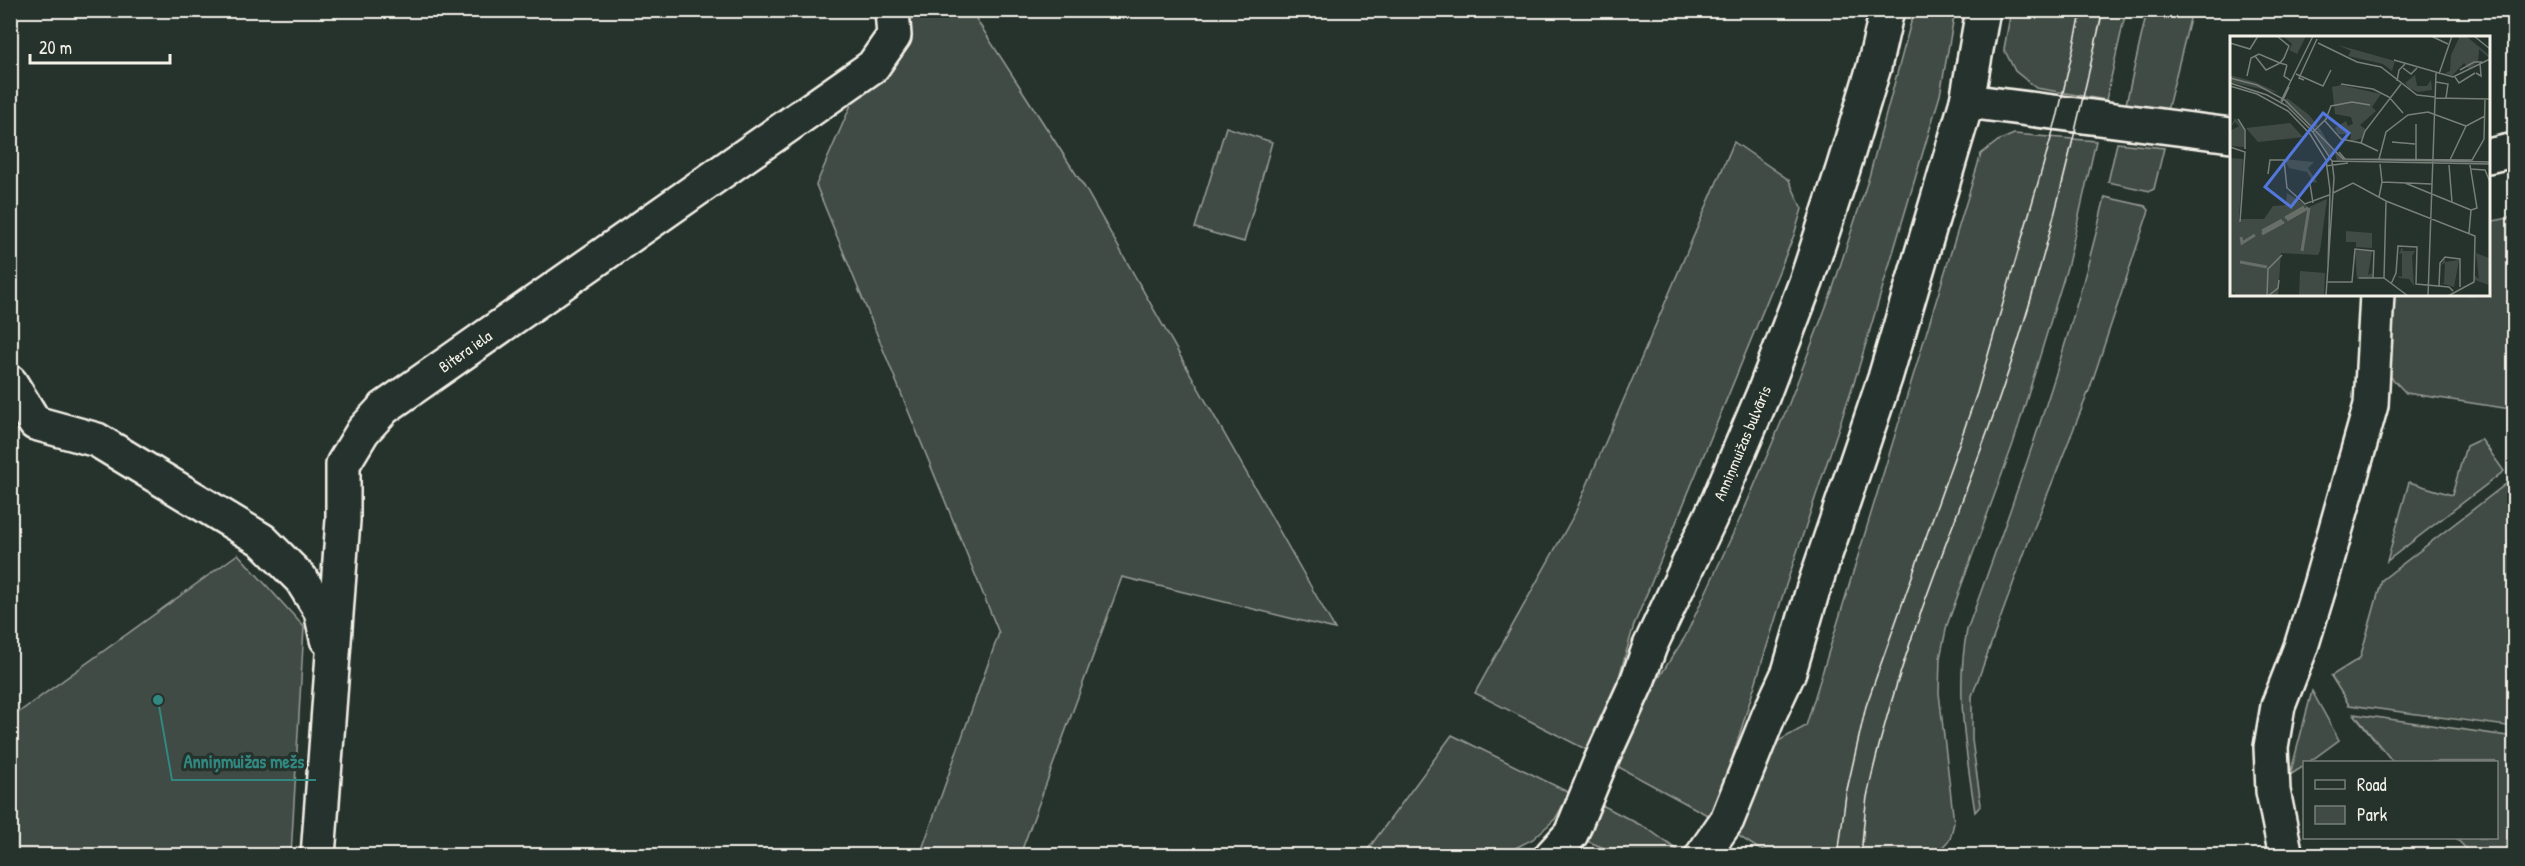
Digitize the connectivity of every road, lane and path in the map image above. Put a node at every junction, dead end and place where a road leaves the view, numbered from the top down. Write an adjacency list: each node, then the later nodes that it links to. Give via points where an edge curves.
1 (892, 10): 10 (street, Bitera iela, via 894,36 873,66 384,408 363,431 343,464 343,520)
2 (1887, 10): 12 (street, Anniņmuižas bulvāris, via 1843,169 1806,282 1762,395 1571,834)
3 (1983, 10): 4 (street)
4 (1967, 101): 5 (street); 13 (street, via 1885,378 1789,672 1727,820)
5 (2230, 135)
6 (2514, 150): 7 (street)
7 (2489, 156)
8 (2377, 296): 14 (street, via 2371,405 2320,585 2274,726 2273,791)
9 (10, 382): 10 (street, via 35,423 97,440 261,540 302,579 321,611)
10 (331, 661): 11 (street, Bitera iela)
11 (318, 855)
12 (1551, 855)
13 (1702, 855)
14 (2286, 855)

